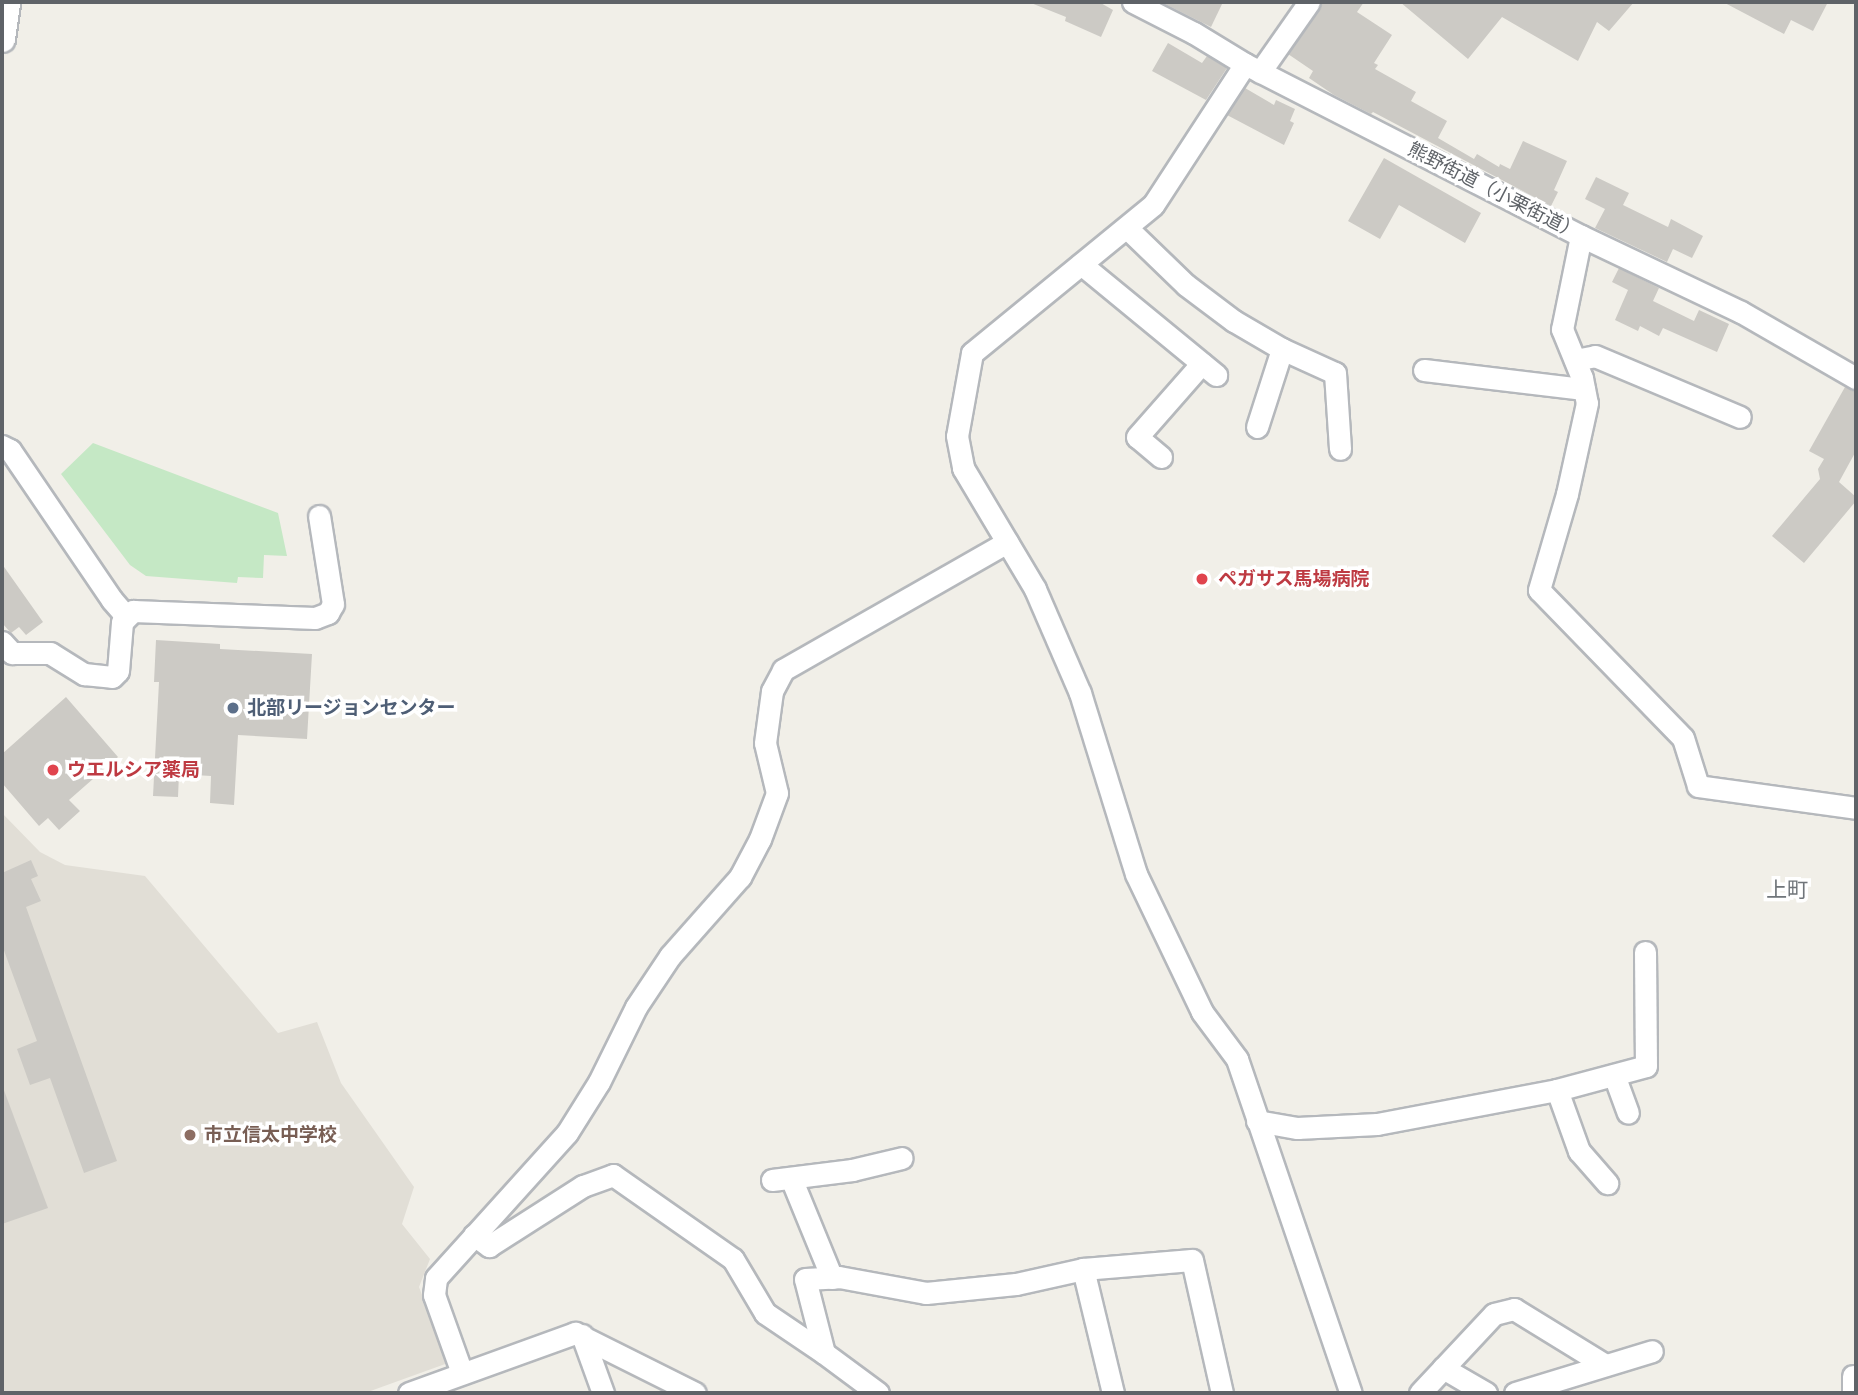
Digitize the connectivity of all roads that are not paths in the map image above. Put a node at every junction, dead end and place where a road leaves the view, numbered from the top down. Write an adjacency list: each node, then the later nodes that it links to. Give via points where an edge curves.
1 (7, 2): 4 (street)
2 (1133, 2): 5 (street, 熊野街道（小栗街道）)
3 (1309, 2): 5 (street)
4 (2, 39)
5 (1252, 68): 6 (street, via 1153,205); 7 (street, 熊野街道（小栗街道）)
6 (1127, 228): 8 (street); 9 (street, via 1186,285)
7 (1581, 236): 10 (street, via 1562,329); 12 (street, 熊野街道（小栗街道）, via 1741,312)
8 (1081, 264): 18 (street, via 1209,369 1137,437); 20 (street, via 972,353 957,436 964,468)
9 (1282, 349): 15 (street); 17 (street, via 1335,373)
10 (1574, 360): 13 (street); 14 (street, via 1595,356)
11 (1424, 370): 13 (street)
12 (1856, 377)
13 (1584, 389): 23 (street, via 1587,403 1567,494 1539,590 1683,738 1698,786)
14 (1740, 417)
15 (1257, 427)
16 (2, 446): 21 (street, via 10,450)
17 (1340, 449)
18 (1161, 457)
19 (319, 516): 21 (street, via 333,604 328,613 315,618 140,610)
20 (1007, 542): 28 (street, via 1035,589 1080,694 1136,874 1202,1012 1237,1059); 31 (street, via 783,670 772,691 765,743 777,793 740,877 670,956 636,1007 568,1133)
21 (126, 616): 22 (street, via 120,629 118,670 112,677 84,674 50,653 12,653)
22 (2, 642)
23 (1856, 808)
24 (1645, 952): 25 (street, via 1646,1066)
25 (1615, 1075): 26 (street); 27 (street)
26 (1557, 1090): 28 (street, via 1377,1124 1297,1128); 30 (street, via 1579,1151)
27 (1628, 1113)
28 (1257, 1121): 46 (street)
29 (902, 1158): 33 (street, via 781,1179)
30 (1607, 1184)
31 (474, 1235): 36 (street, via 489,1246 583,1186 613,1175 733,1259 765,1313); 39 (street, via 436,1278 434,1294)
32 (1083, 1269): 33 (street, via 1016,1284 926,1293); 44 (street); 45 (street, via 1192,1260)
33 (832, 1278): 36 (street, via 805,1279)
34 (582, 1335): 39 (street, via 575,1333); 41 (street); 42 (street)
35 (1652, 1351): 37 (street)
36 (824, 1353): 43 (street)
37 (1605, 1365): 38 (street, via 1514,1309 1494,1314); 49 (street)
38 (1443, 1368): 47 (street); 48 (street)
39 (450, 1383): 40 (street)
40 (409, 1393)
41 (603, 1393)
42 (695, 1393)
43 (878, 1393)
44 (1113, 1393)
45 (1222, 1393)
46 (1351, 1393)
47 (1420, 1393)
48 (1486, 1393)
49 (1515, 1393)

